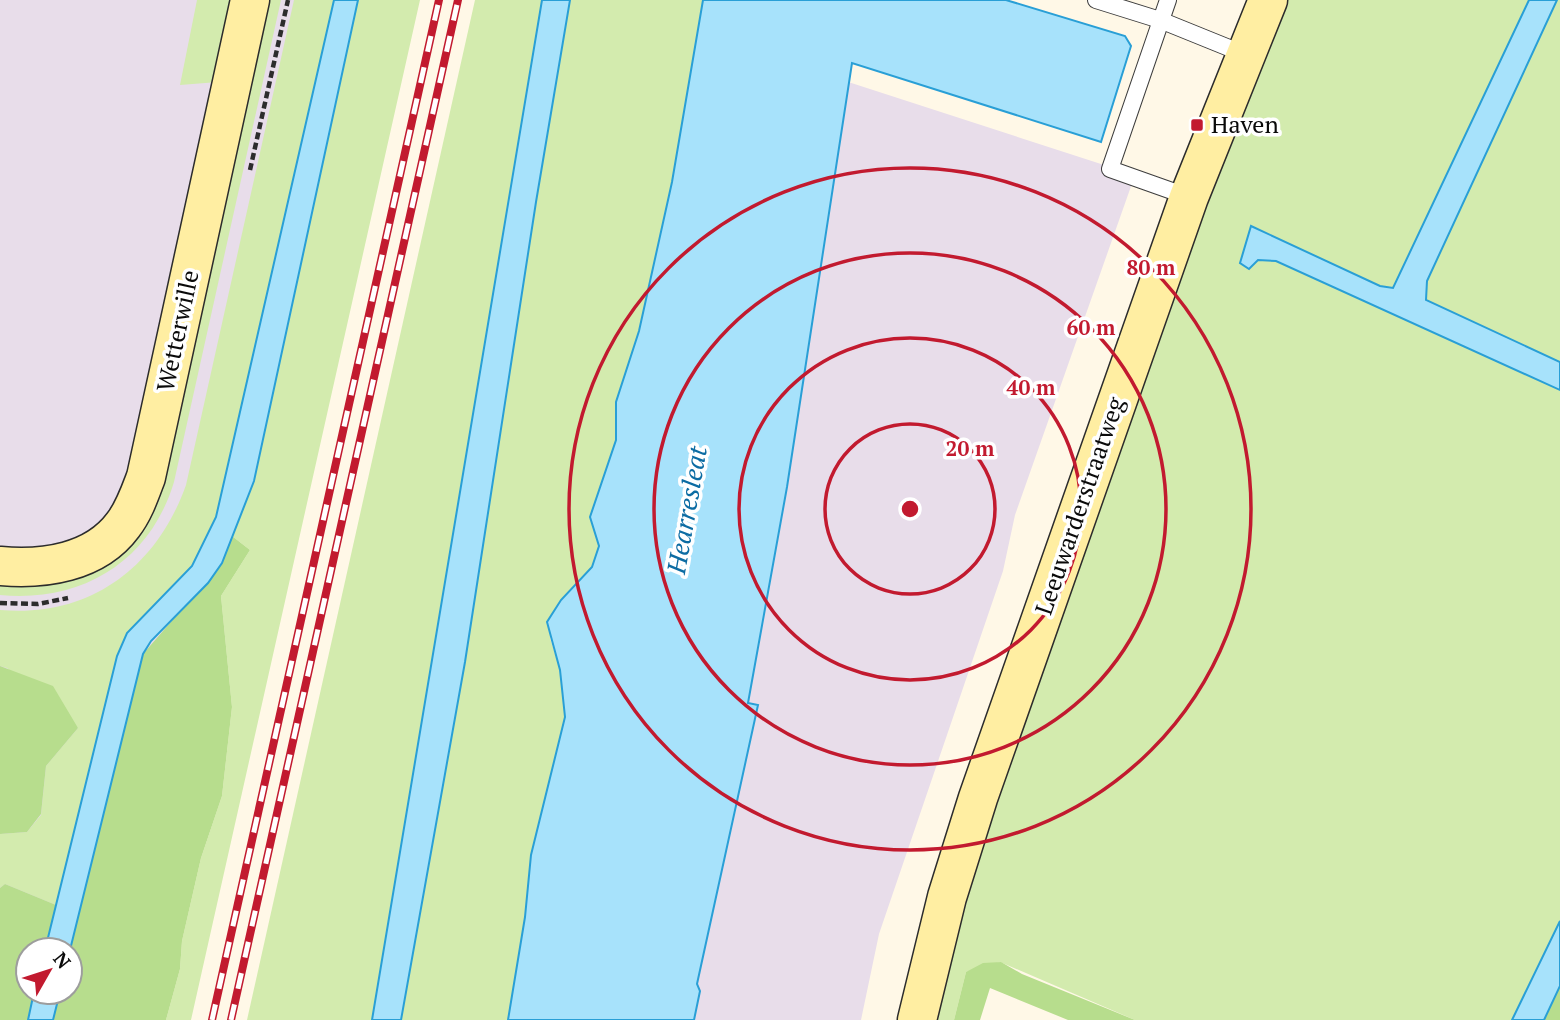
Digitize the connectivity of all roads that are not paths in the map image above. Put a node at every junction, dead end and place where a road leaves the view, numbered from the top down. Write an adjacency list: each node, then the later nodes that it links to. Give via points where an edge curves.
1 (250, 0): 8 (street, Wetterwille, via 146,477 136,502 122,527 86,554 40,567)
2 (1096, 0): 5 (lane)
3 (1168, 0): 5 (lane)
4 (1268, 0): 6 (street, Leeuwarderstraatweg)
5 (1160, 20): 6 (lane); 7 (lane, via 1111,169)
6 (1244, 54): 7 (street, Leeuwarderstraatweg)
7 (1189, 197): 9 (street, Leeuwarderstraatweg, via 978,798 947,897)
8 (0, 566)
9 (917, 1020)

